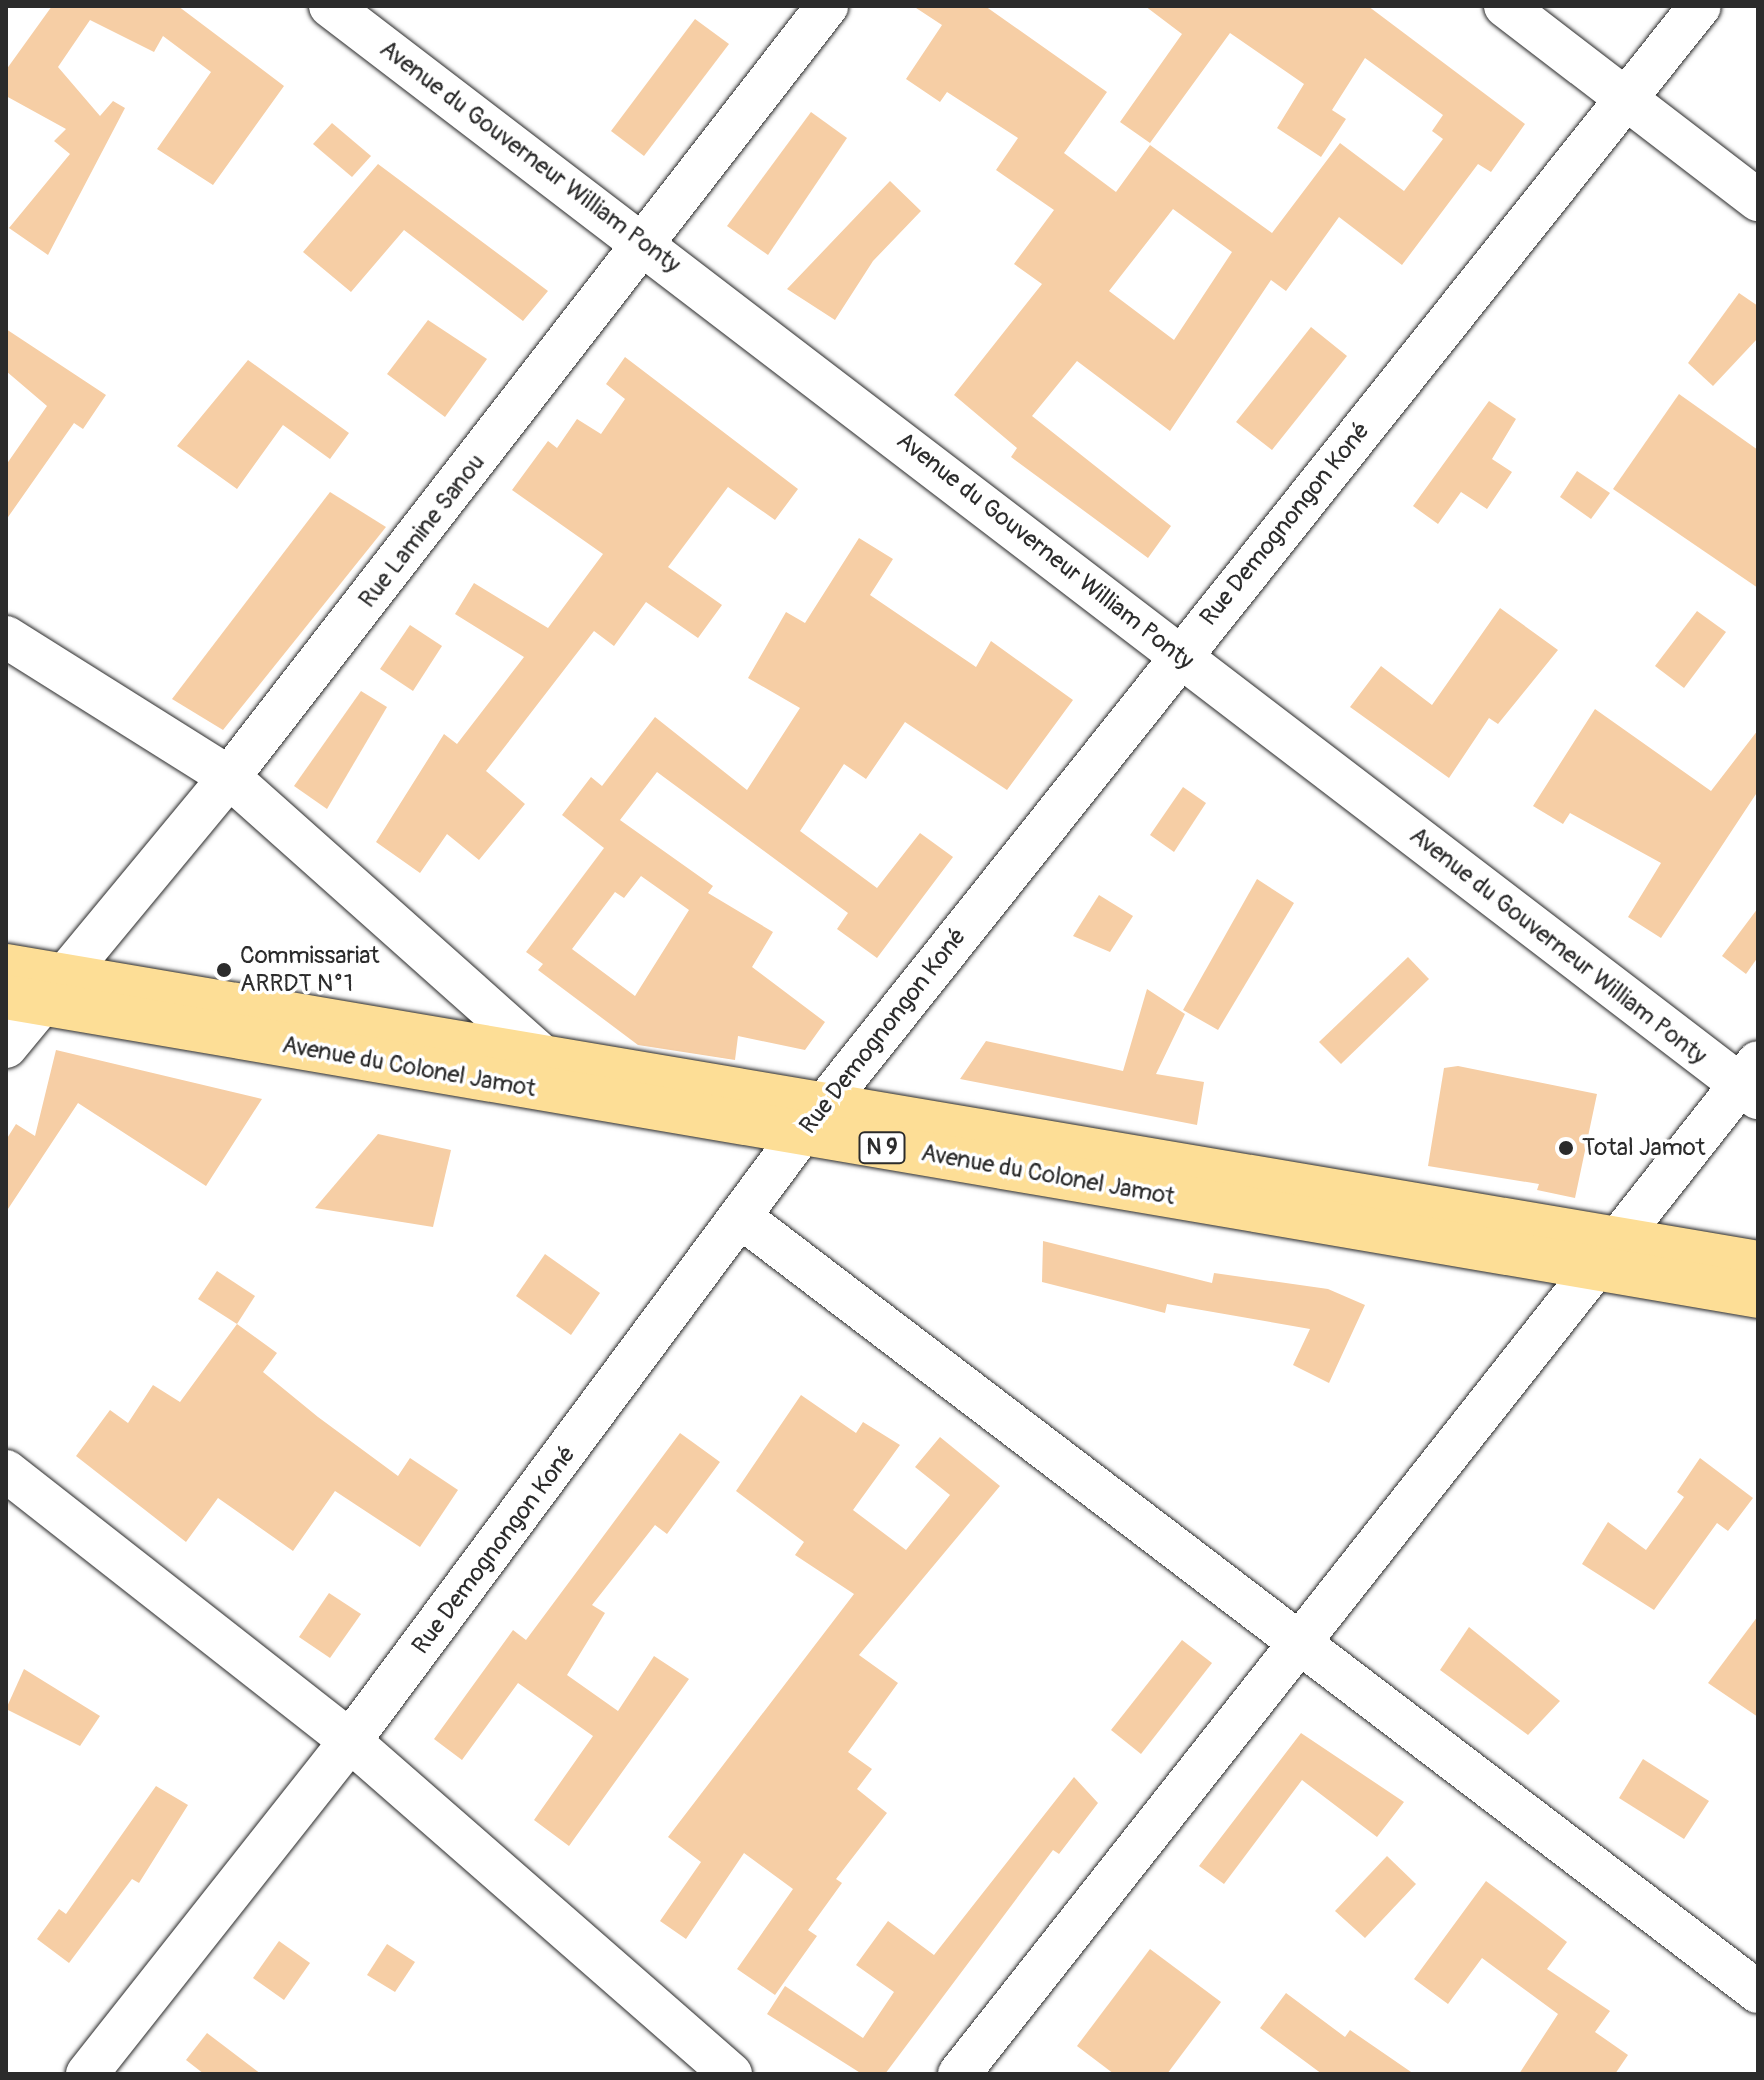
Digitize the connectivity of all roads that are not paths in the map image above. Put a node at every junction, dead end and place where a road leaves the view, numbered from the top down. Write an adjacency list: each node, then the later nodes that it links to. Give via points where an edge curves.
1 (330, 6): 7 (street, Avenue du Gouverneur William Ponty)
2 (827, 6): 7 (street, Rue Lamine Sanou)
3 (1505, 6): 5 (street)
4 (1700, 6): 5 (street, Rue Demognongon Koné)
5 (1626, 99): 6 (street); 9 (street, Rue Demognongon Koné)
6 (1758, 200)
7 (647, 244): 9 (street, Avenue du Gouverneur William Ponty); 10 (street, Rue Lamine Sanou)
8 (6, 637): 10 (street)
9 (1180, 655): 15 (street, Avenue du Gouverneur William Ponty); 17 (street, Rue Demognongon Koné)
10 (229, 777): 12 (street, Rue Lamine Sanou); 14 (street)
11 (6, 966): 12 (main road, Avenue du Colonel Jamot / N 9)
12 (35, 992): 13 (street, Rue Lamine Sanou); 14 (main road, Avenue du Colonel Jamot / N 9); 16 (main road, Avenue du Colonel Jamot / N 9)
13 (6, 1047)
14 (538, 1055): 16 (street); 17 (main road, Avenue du Colonel Jamot / N 9)
15 (1752, 1082): 19 (street)
16 (597, 1099): 17 (main road, Avenue du Colonel Jamot / N 9)
17 (812, 1120): 18 (street, Rue Demognongon Koné); 19 (main road, Avenue du Colonel Jamot / N 9)
18 (743, 1219): 23 (street); 24 (street, Rue Demognongon Koné)
19 (1608, 1253): 20 (main road, Avenue du Colonel Jamot / N 9); 21 (main road, Avenue du Colonel Jamot / N 9); 23 (street)
20 (1758, 1263)
21 (1758, 1296)
22 (6, 1471): 24 (street)
23 (1303, 1643): 25 (street); 28 (street)
24 (350, 1741): 26 (street, Rue Demognongon Koné); 27 (street)
25 (1758, 1992)
26 (87, 2074)
27 (731, 2074)
28 (959, 2074)

